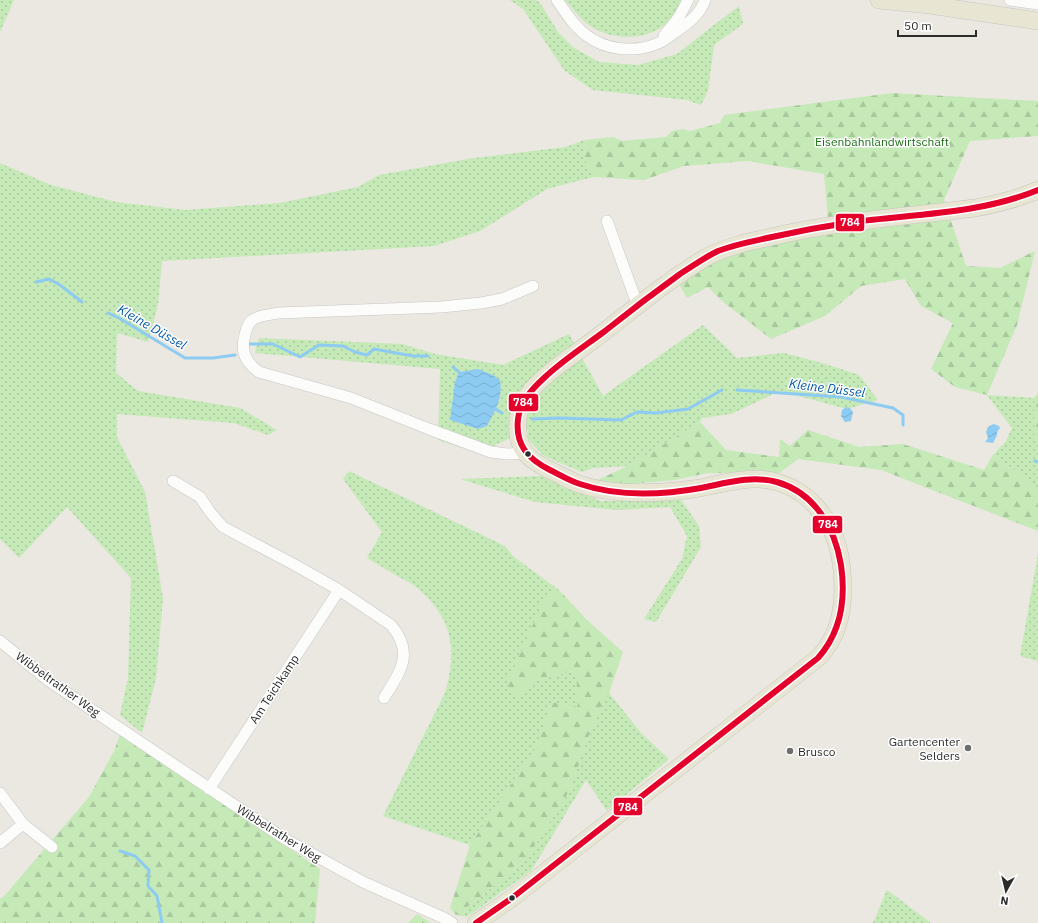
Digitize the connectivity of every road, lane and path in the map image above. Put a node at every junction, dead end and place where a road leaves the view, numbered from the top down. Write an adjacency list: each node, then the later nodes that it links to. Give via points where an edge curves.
1 (556, 0): 9 (street, via 578,28 595,41 628,49)
2 (688, 0): 9 (street, via 679,17)
3 (705, 0): 9 (street, via 695,17)
4 (879, 0): 7 (main road)
5 (1010, 0): 6 (street)
6 (1038, 4)
7 (969, 5): 8 (main road)
8 (1038, 21)
9 (657, 44)
10 (1038, 190): 13 (main road, via 1000,204 818,227 744,243 708,256)
11 (607, 221): 13 (street)
12 (533, 286): 14 (street, via 502,299 481,303 261,316 251,321 243,342 244,356 259,372 351,398 491,452)
13 (638, 306): 14 (main road, via 538,382 526,397 519,410 518,426 519,439)
14 (526, 453): 25 (main road, via 541,466 580,484 616,491 669,492 760,479 792,488 815,504 827,520 835,539 841,561 842,607 834,635 827,649 818,658)
15 (173, 481): 16 (street, via 200,498 223,527)
16 (339, 590): 18 (street, via 391,625 402,642 402,669); 20 (street, Am Teichkamp)
17 (0, 641): 19 (street, Wibbeltrather Weg, via 49,681)
18 (384, 698)
19 (116, 726): 20 (street, Wibbelrather Weg)
20 (209, 788): 26 (street, Wibbelrather Weg, via 285,839 363,882)
21 (0, 794): 22 (street)
22 (23, 824): 23 (street); 24 (street)
23 (0, 843)
24 (52, 847)
25 (484, 921)
26 (452, 923)

